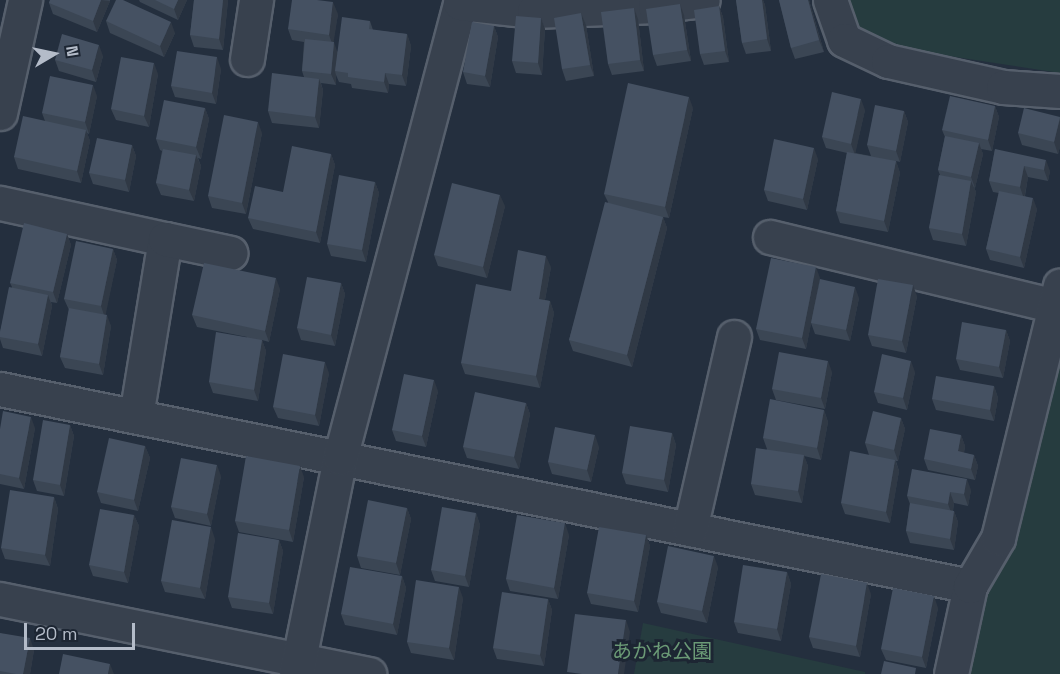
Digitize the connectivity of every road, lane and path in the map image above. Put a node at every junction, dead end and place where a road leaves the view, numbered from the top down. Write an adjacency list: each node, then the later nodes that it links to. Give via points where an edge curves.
1 (25, 0): 8 (street)
2 (256, 0): 6 (street)
3 (703, 0): 5 (street, via 534,11)
4 (830, 0): 7 (street, via 844,40 888,61 1003,87)
5 (452, 1): 17 (street)
6 (248, 59)
7 (1060, 91)
8 (0, 112)
9 (0, 203): 11 (street)
10 (770, 237): 13 (street)
11 (165, 239): 12 (street); 16 (street)
12 (231, 253)
13 (1058, 296): 19 (street, via 998,538)
14 (734, 337): 18 (street)
15 (0, 389): 16 (street)
16 (136, 416): 17 (street)
17 (340, 458): 18 (street); 21 (street)
18 (690, 529): 19 (street)
19 (970, 586): 23 (street)
20 (0, 599): 21 (street)
21 (298, 667): 22 (street)
22 (369, 674)
23 (951, 674)

